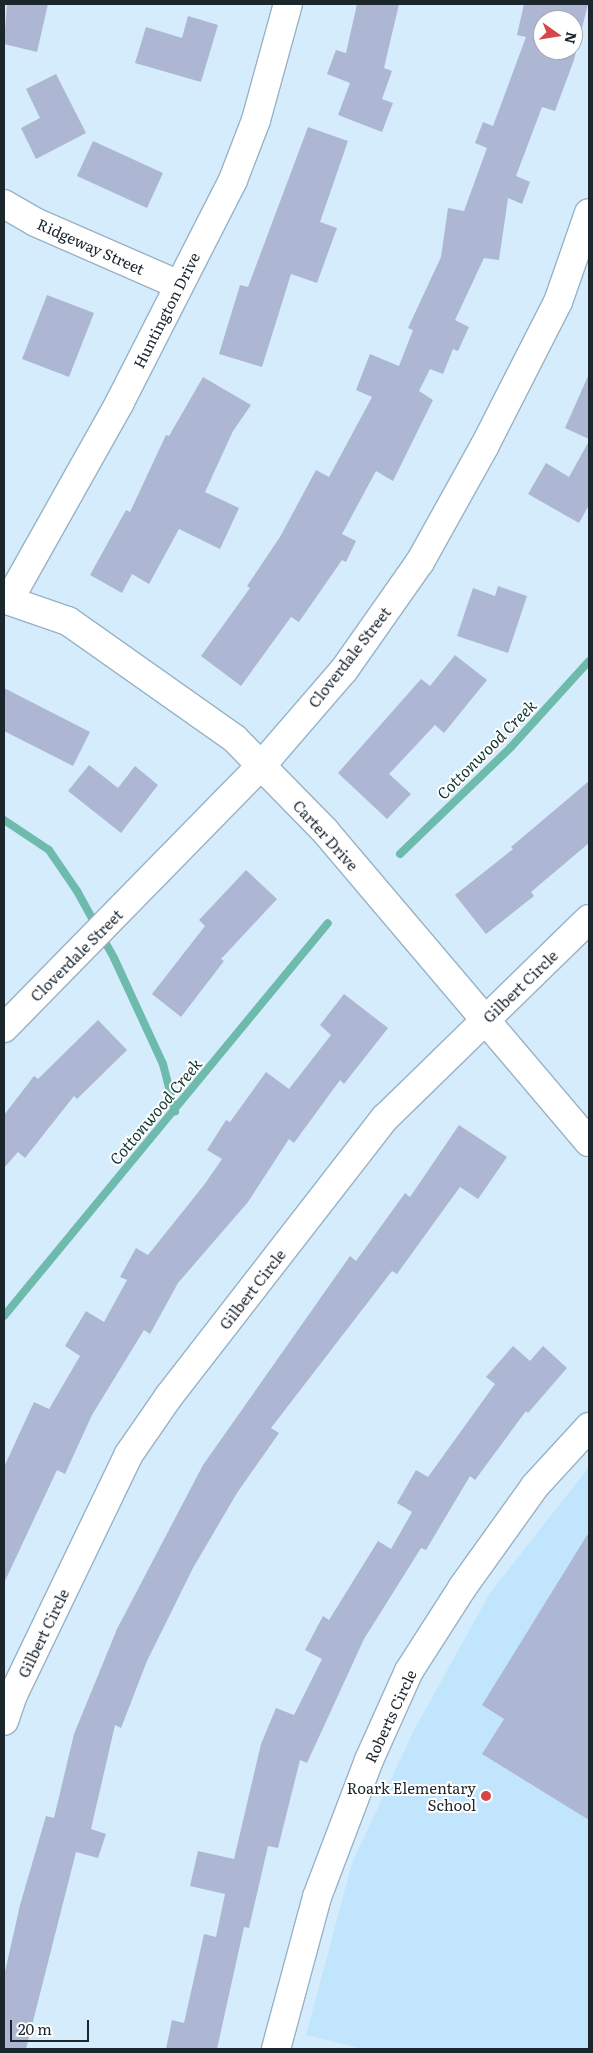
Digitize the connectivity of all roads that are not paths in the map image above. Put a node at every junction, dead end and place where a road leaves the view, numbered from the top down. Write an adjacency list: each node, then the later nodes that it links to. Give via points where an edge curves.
1 (288, 4): 4 (street, Huntington Drive, via 256,120 233,180)
2 (4, 204): 4 (street, Ridgeway Street, via 35,222)
3 (589, 213): 6 (street, Cloverdale Street, via 558,302 484,447 420,562 344,670)
4 (179, 285): 5 (street, Huntington Drive, via 120,402)
5 (6, 599): 6 (street, Carter Drive, via 68,620 235,739)
6 (261, 766): 8 (street, Carter Drive, via 344,854); 9 (street, Cloverdale Street)
7 (589, 919): 8 (street, Gilbert Circle)
8 (484, 1021): 10 (street, Carter Drive); 12 (street, Gilbert Circle, via 385,1118 169,1396 129,1454 13,1695)
9 (4, 1028)
10 (589, 1142)
11 (589, 1427): 13 (street, Roberts Circle, via 535,1486 462,1588 410,1671 369,1760 317,1897)
12 (4, 1721)
13 (276, 2049)

